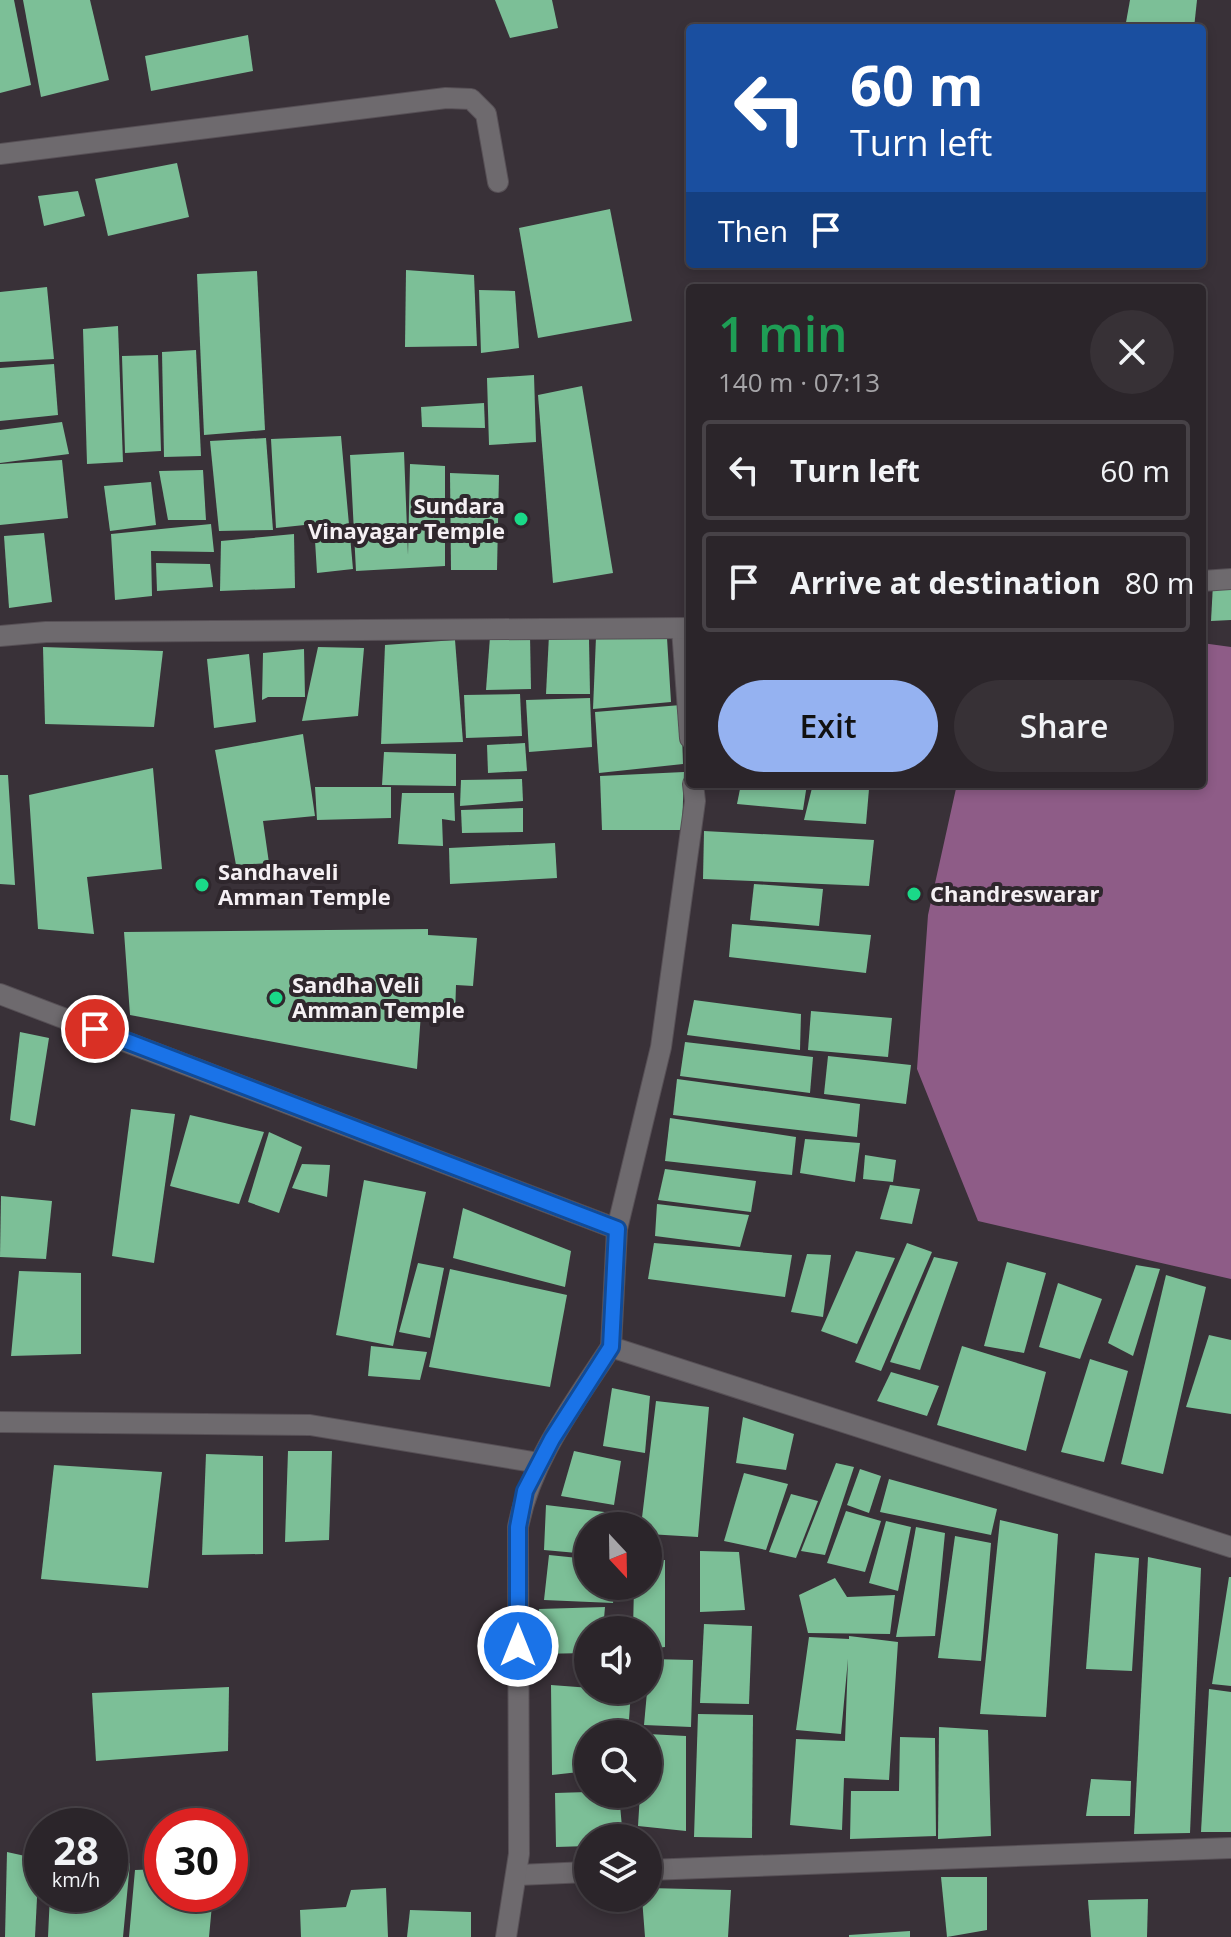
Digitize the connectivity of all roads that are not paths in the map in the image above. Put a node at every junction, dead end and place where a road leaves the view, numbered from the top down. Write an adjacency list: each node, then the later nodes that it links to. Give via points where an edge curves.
1 (0, 154): 2 (street, via 471,99 486,114)
2 (498, 182)
3 (1231, 579): 4 (street)
4 (1206, 581)
5 (686, 628): 6 (street)
6 (0, 636)
7 (693, 788): 9 (street, via 661,1047)
8 (0, 994): 9 (street)
9 (617, 1229): 10 (street)
10 (611, 1347): 12 (street); 13 (street)
11 (0, 1422): 12 (street, via 310,1425)
12 (539, 1463): 17 (street, via 525,1491 518,1527)
13 (1231, 1547)
14 (1231, 1848): 15 (street)
15 (662, 1869)
16 (574, 1873): 17 (street)
17 (518, 1875): 18 (street)
18 (506, 1937)

